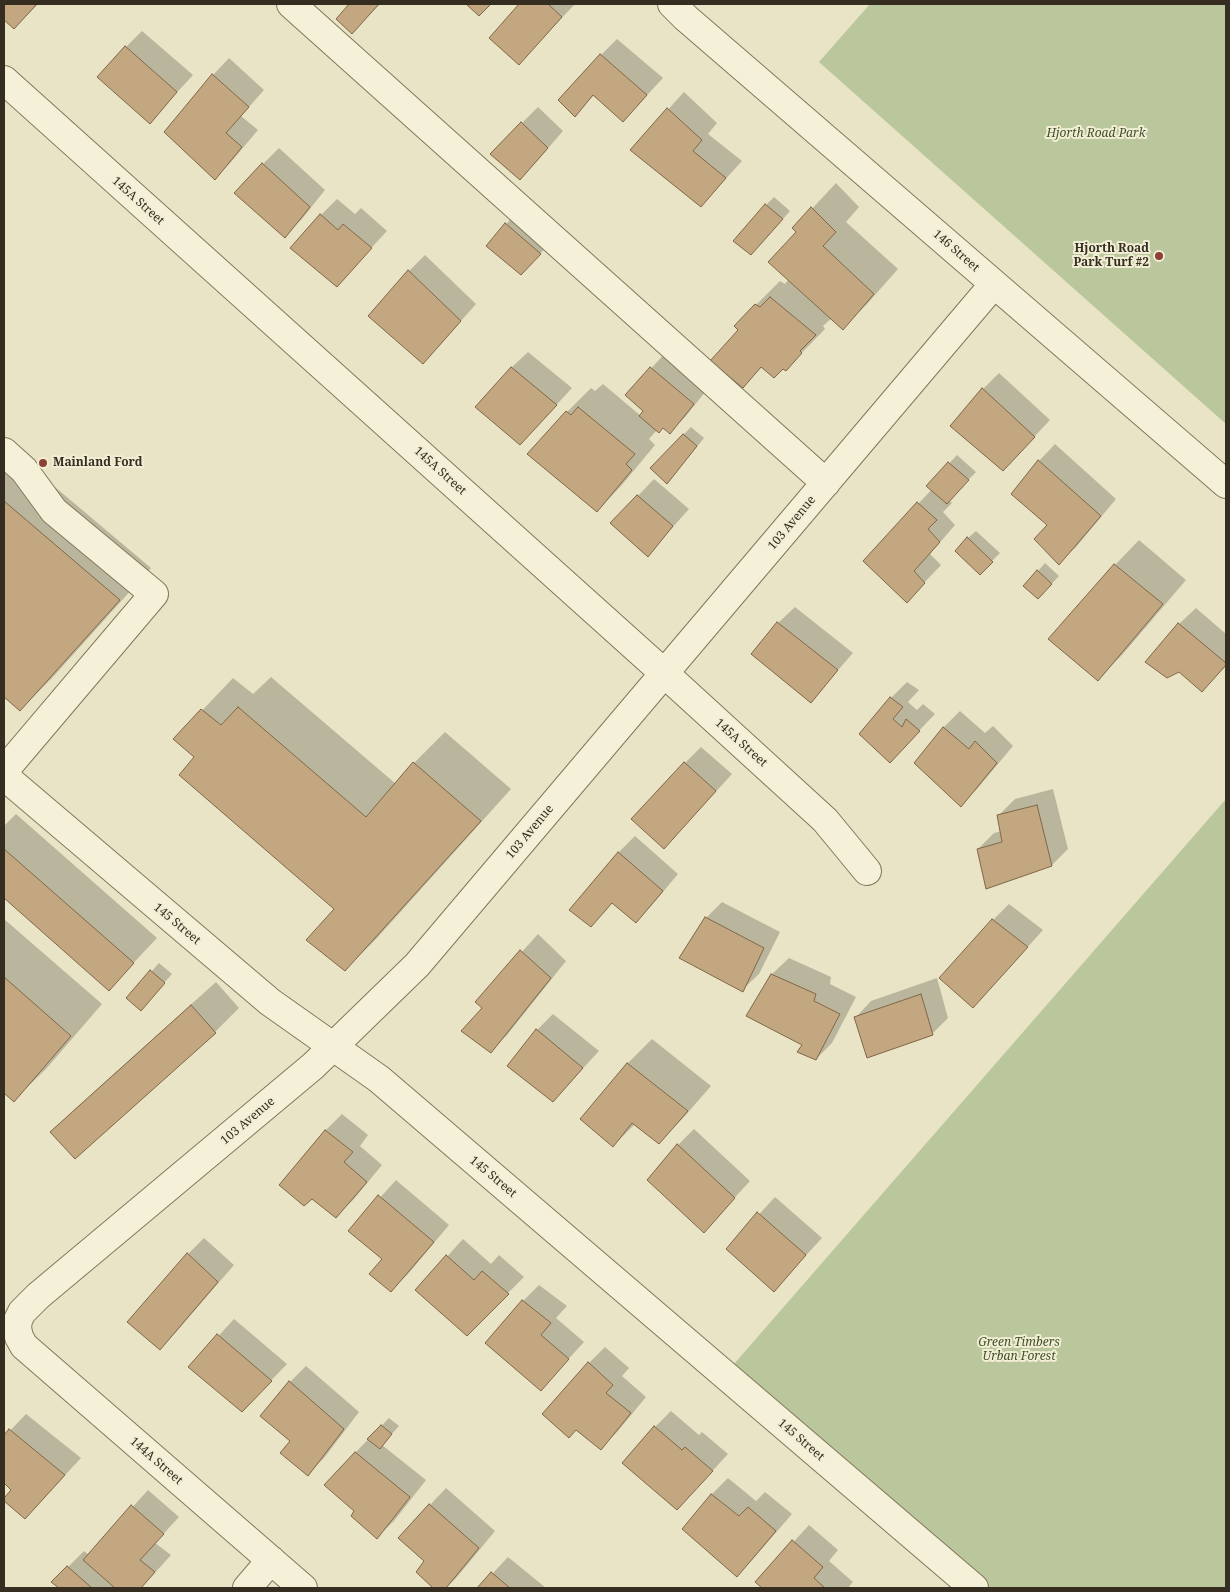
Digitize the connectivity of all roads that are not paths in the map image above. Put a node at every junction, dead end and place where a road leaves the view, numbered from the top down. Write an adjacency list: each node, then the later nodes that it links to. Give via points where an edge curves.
1 (291, 4): 6 (street)
2 (674, 8): 4 (street, 146 Street)
3 (4, 80): 8 (street, 145A Street)
4 (994, 284): 6 (street, 103 Avenue); 7 (street, 146 Street)
5 (4, 452): 9 (street, via 24,470 54,511 154,594)
6 (826, 483): 8 (street, 103 Avenue)
7 (1226, 484)
8 (664, 673): 11 (street, 145A Street, via 825,820); 12 (street, 103 Avenue, via 417,965)
9 (4, 771)
10 (4, 776): 12 (street, 145 Street, via 270,1002)
11 (867, 871)
12 (333, 1047): 13 (street, 103 Avenue, via 38,1296 22,1312); 17 (street, 145 Street, via 379,1079)
13 (18, 1328): 14 (street, 144A Street, via 24,1346)
14 (271, 1560): 15 (street); 16 (street, 144A Street)
15 (247, 1588)
16 (303, 1588)
17 (974, 1588)

